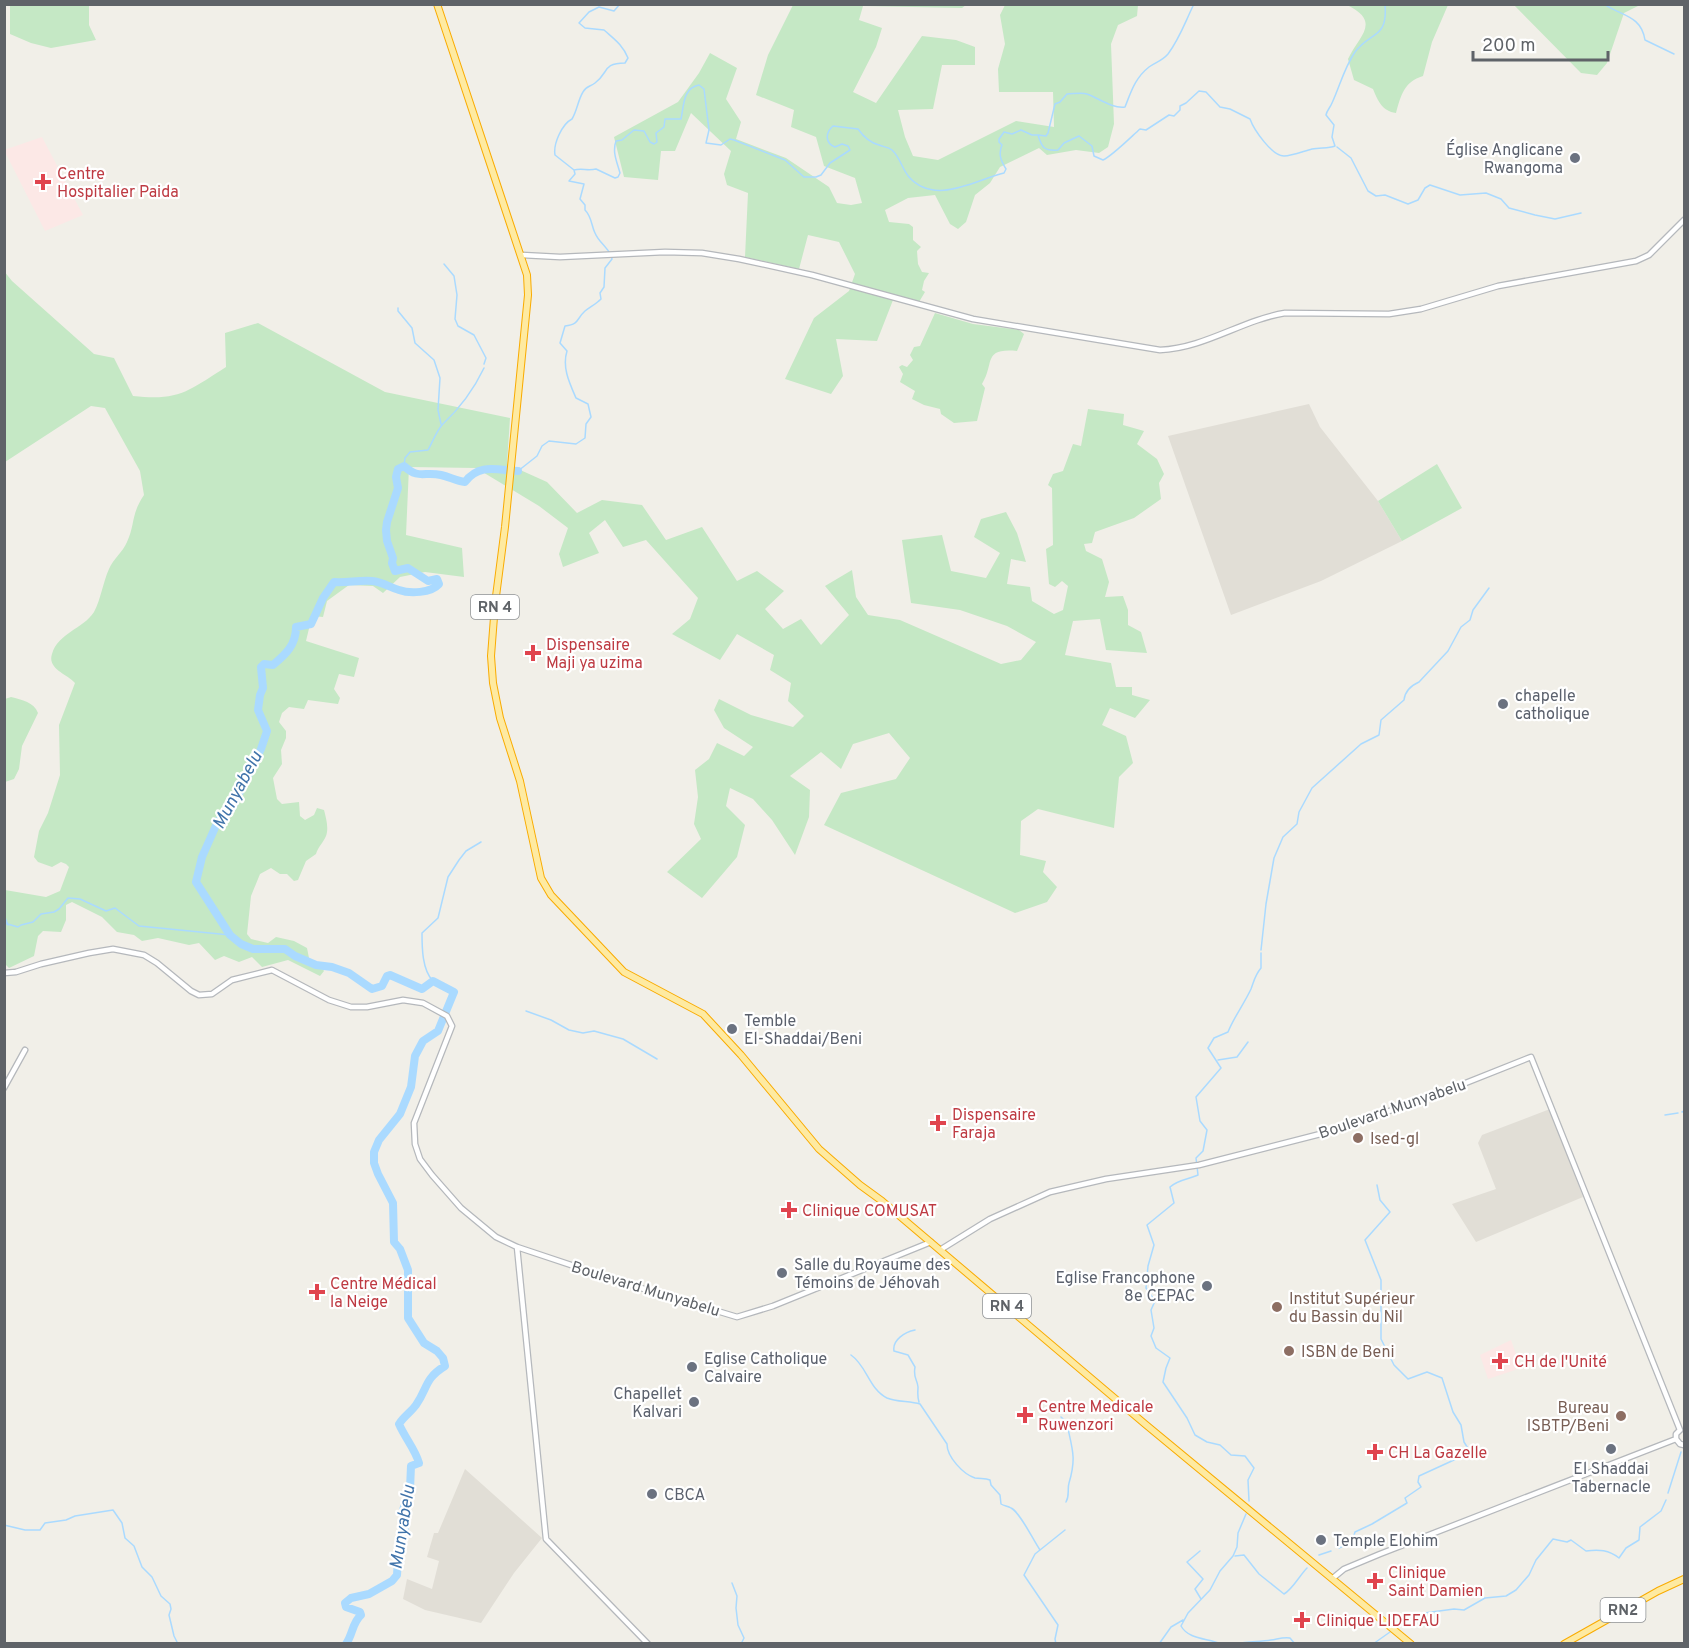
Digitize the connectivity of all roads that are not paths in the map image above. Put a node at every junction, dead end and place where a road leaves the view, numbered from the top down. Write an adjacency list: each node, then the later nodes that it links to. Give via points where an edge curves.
1 (437, 4): 3 (highway, RN 4)
2 (1684, 220): 3 (street, via 1649,255 1636,261 1498,286 1421,309 1389,314 1269,315 1181,349 1160,350 973,319 812,274 702,253)
3 (522, 255): 7 (highway, RN 4, via 528,295 491,656 500,718 520,781 541,878 551,895 624,972 703,1014 819,1149)
4 (4, 973): 8 (street, Boulevard Munyabelu, via 113,950 144,955 199,995 212,994 231,980 272,970 341,1005 367,1007 403,1000 442,1011 452,1026 414,1123 415,1144 420,1159 461,1208 496,1237)
5 (25, 1050): 6 (street)
6 (4, 1088)
7 (931, 1242): 8 (street, Boulevard Munyabelu, via 737,1317); 9 (highway, RN 4)
8 (517, 1247): 15 (street, via 546,1539)
9 (940, 1250): 10 (street, Boulevard Munyabelu, via 990,1219 1050,1192 1106,1179 1197,1166 1336,1130 1531,1057); 13 (highway, RN 4)
10 (1682, 1430): 11 (street)
11 (1676, 1439): 12 (street); 13 (street, via 1455,1523 1344,1569)
12 (1684, 1445)
13 (1333, 1578): 16 (highway, RN 4)
14 (1684, 1579): 17 (highway, RN2)
15 (648, 1644)
16 (1412, 1644)
17 (1564, 1644)

